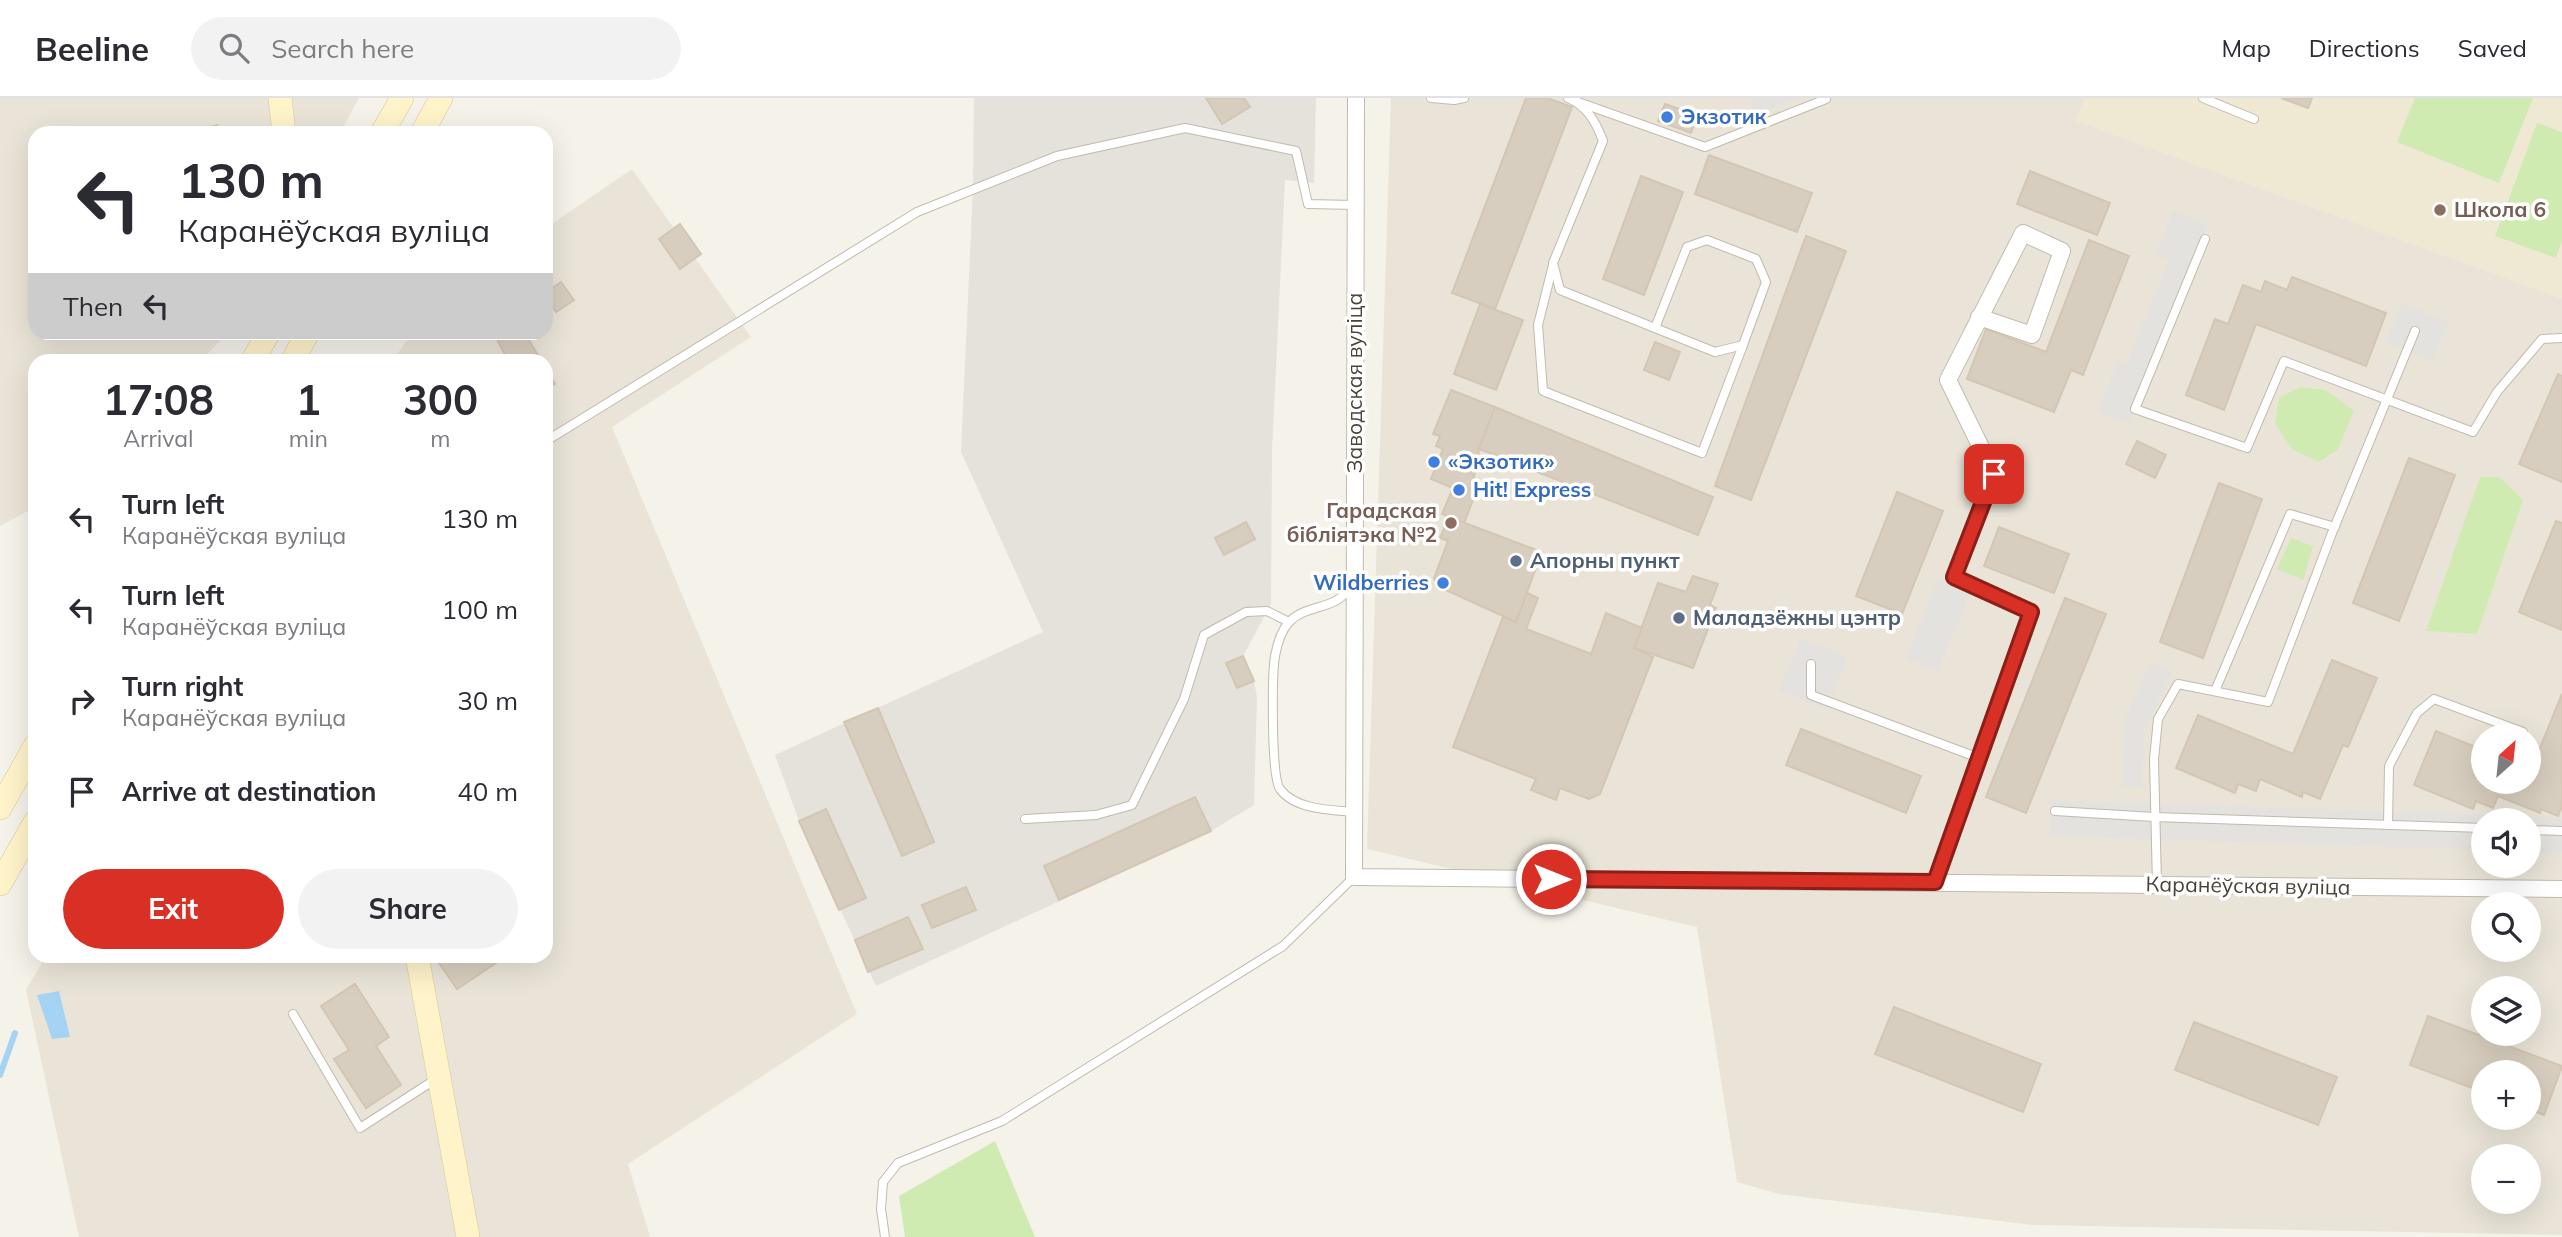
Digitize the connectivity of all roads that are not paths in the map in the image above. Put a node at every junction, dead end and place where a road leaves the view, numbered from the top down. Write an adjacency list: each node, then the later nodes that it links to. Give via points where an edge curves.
1 (279, 98): 11 (street)
2 (402, 98): 12 (street)
3 (441, 98): 13 (street)
4 (1356, 98): 14 (street, Заводская вуліца)
5 (1431, 98): 6 (lane)
6 (1464, 98)
7 (2203, 98): 10 (lane)
8 (1826, 99): 9 (lane, via 1705,147)
9 (1572, 100): 16 (lane, via 1596,121 1603,141)
10 (2255, 119)
11 (283, 126)
12 (386, 126)
13 (426, 126)
14 (1355, 205): 23 (lane, via 1308,204 1296,151 1185,128 1057,156 917,212); 25 (street, Заводская вуліца)
15 (2206, 239): 22 (lane, via 2135,410 2247,448 2284,361)
16 (1553, 263): 18 (lane, via 1560,290); 21 (lane, via 1538,325 1543,391 1702,453)
17 (1979, 317): 17 (street, via 2032,335 2062,251 2023,233); 31 (street, via 1948,380 1994,474 1954,577 2031,612)
18 (1656, 328): 21 (lane, via 1715,352); 21 (lane, via 1687,247 1707,240 1756,259 1766,282)
19 (2415, 331): 22 (lane)
20 (2562, 338): 22 (lane, via 2542,339 2497,392 2473,432)
21 (1743, 345)
22 (2386, 401): 24 (lane)
23 (553, 437)
24 (2334, 527): 28 (lane, via 2290,514); 28 (lane, via 2268,702)
25 (1354, 584): 26 (lane, via 1338,600 1302,612); 34 (street, Заводская вуліца)
26 (1289, 622): 34 (lane, via 1275,659 1274,770 1279,788 1315,809); 36 (lane, via 1267,611 1246,612 1204,635 1184,699 1132,805 1096,815)
27 (1811, 664): 31 (lane, via 1811,695)
28 (2215, 691): 35 (lane, via 2178,684 2158,719)
29 (2501, 724): 37 (lane, via 2434,699 2417,713 2389,766)
30 (28, 758): 32 (street)
31 (1979, 758): 43 (street)
32 (0, 808)
33 (2055, 811): 35 (lane)
34 (1354, 812): 42 (street, Заводская вуліца)
35 (2154, 817): 37 (lane); 45 (lane)
36 (1025, 819)
37 (2388, 825): 38 (lane)
38 (2471, 828)
39 (2541, 830): 40 (lane)
40 (2562, 831)
41 (28, 834): 44 (street)
42 (1354, 877): 43 (street, Каранёўская вуліца); 51 (lane, via 1283,946 1002,1121 898,1163 883,1182)
43 (1935, 882): 45 (street, Каранёўская вуліца)
44 (0, 884)
45 (2157, 885): 46 (street, Каранёўская вуліца)
46 (2562, 889)
47 (417, 963): 49 (street)
48 (293, 1014): 49 (lane, via 360,1128)
49 (439, 1078): 50 (street)
50 (468, 1237)
51 (885, 1237)

